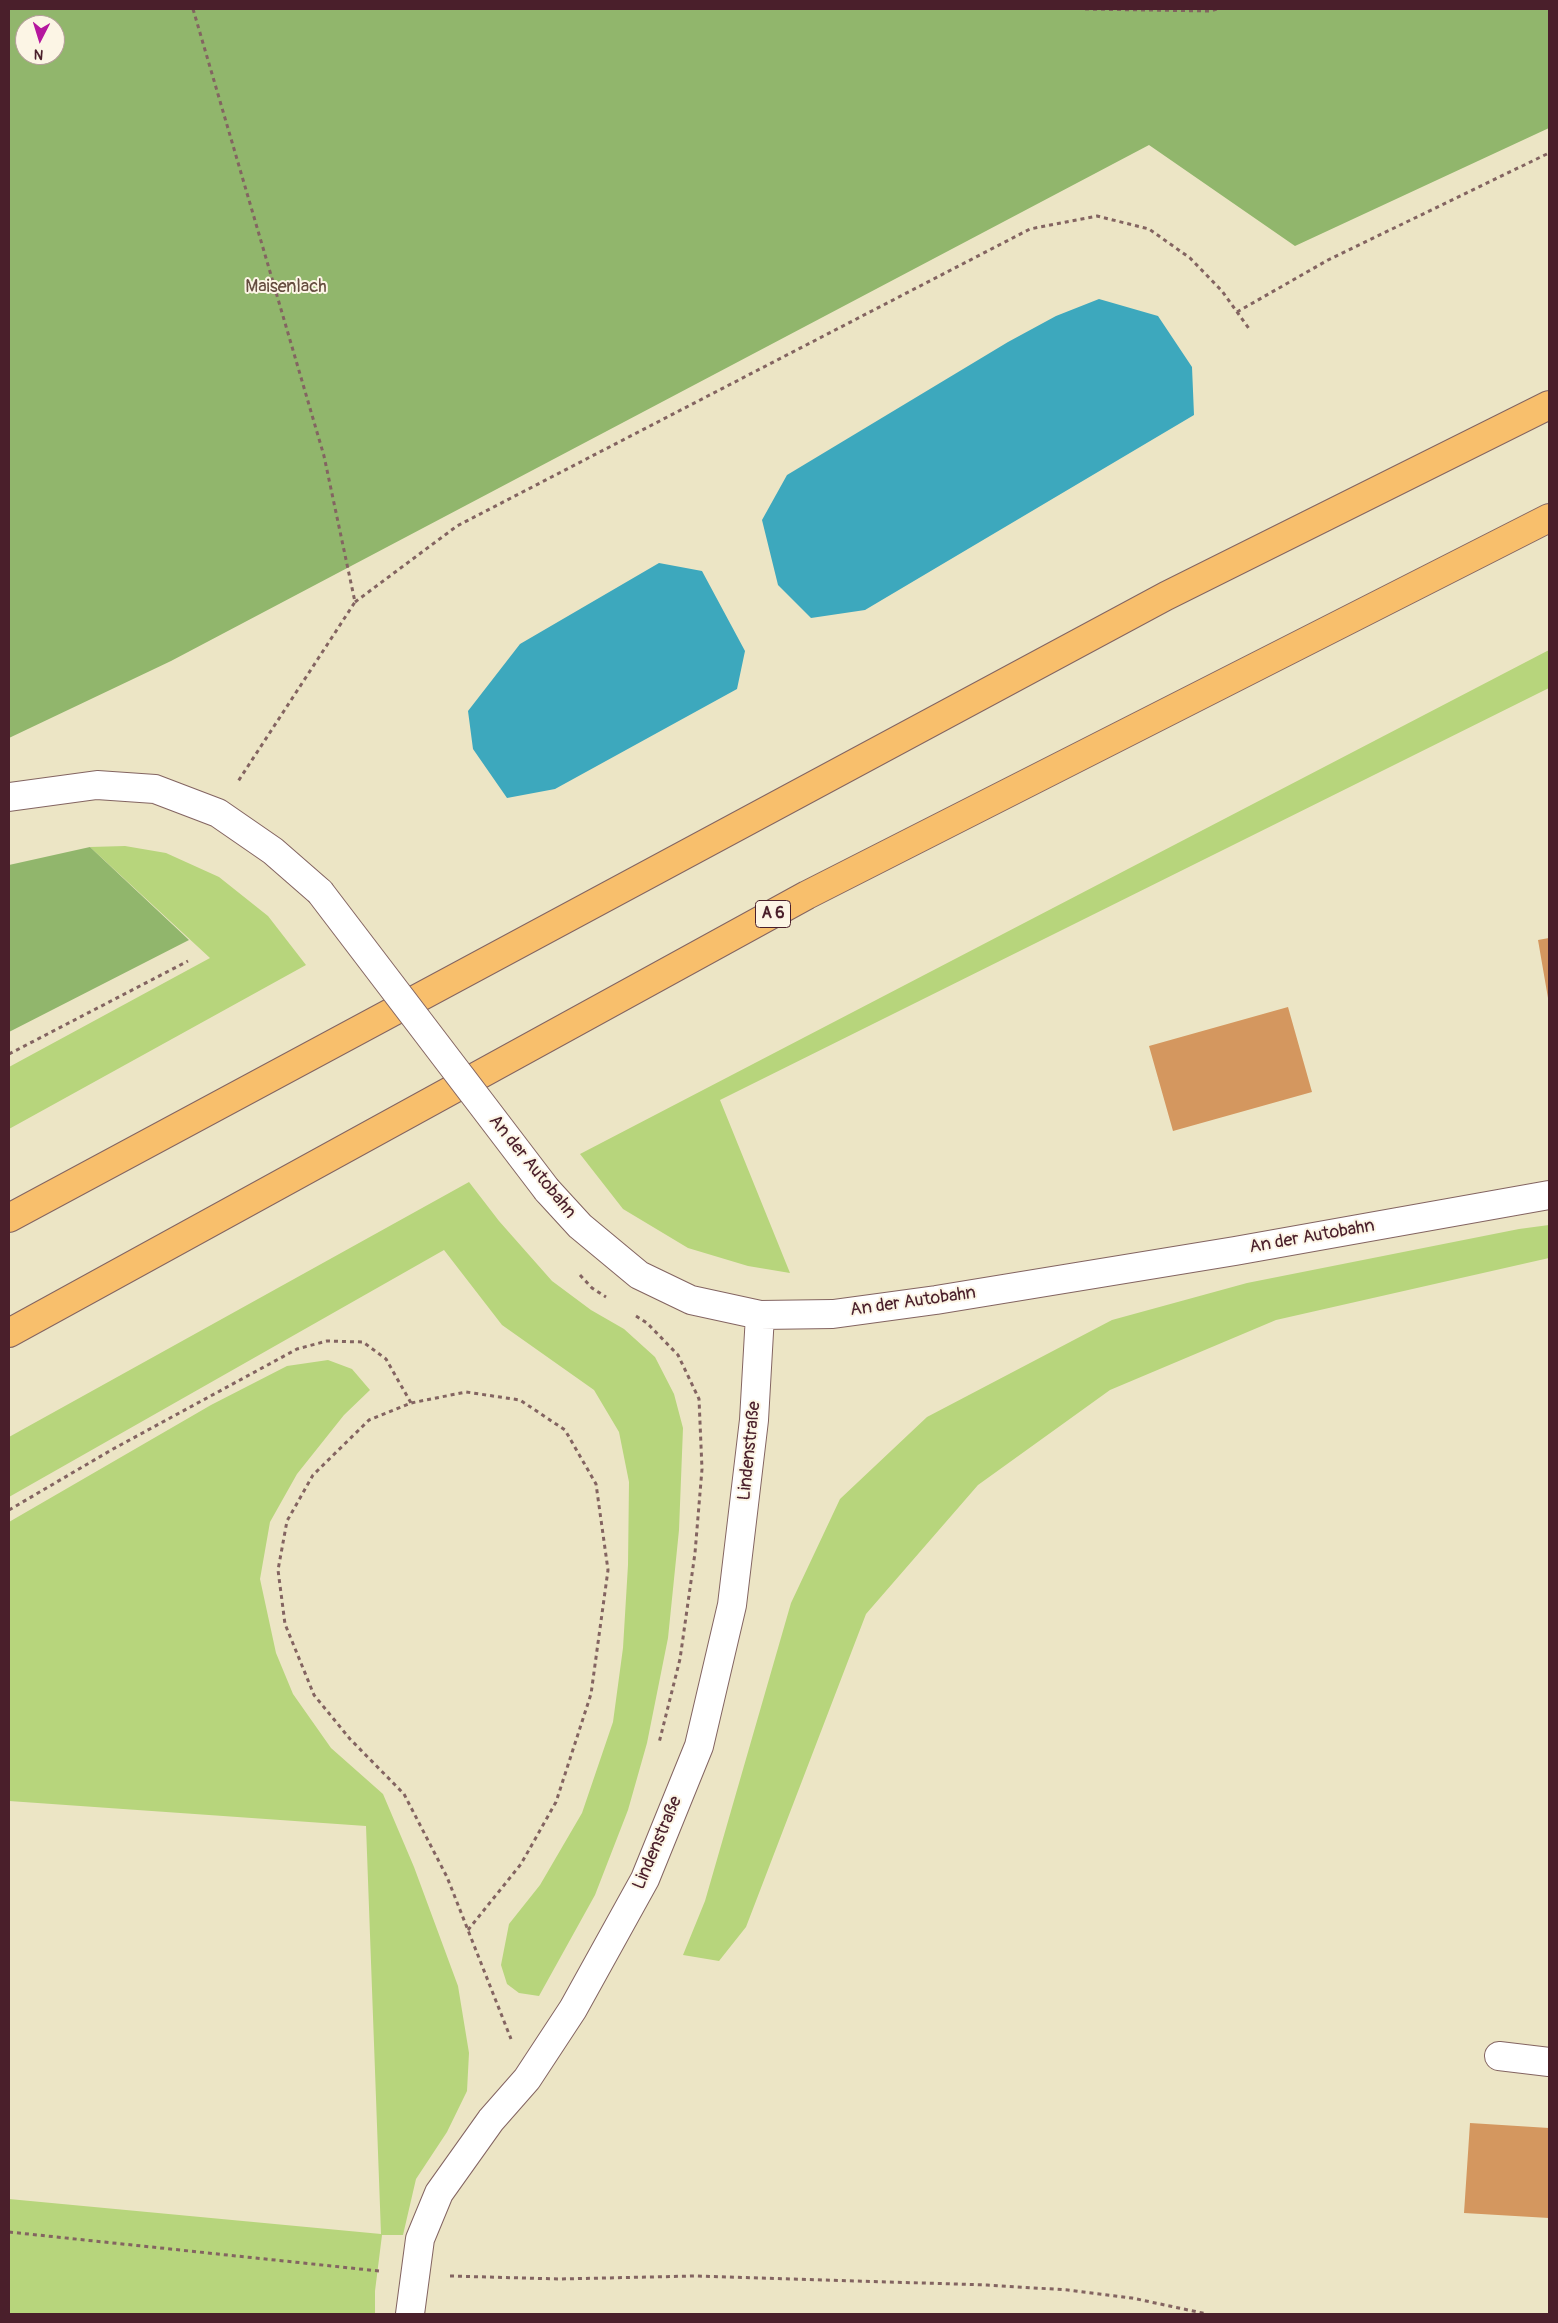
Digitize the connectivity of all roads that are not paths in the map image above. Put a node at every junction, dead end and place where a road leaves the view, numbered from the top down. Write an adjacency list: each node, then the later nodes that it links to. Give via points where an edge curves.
1 (1549, 405): 5 (highway, via 1166,596)
2 (1549, 518): 7 (highway, A 6, via 807,895)
3 (9, 796): 6 (street, An der Autobahn, bridge, via 97,785 155,789 218,813 273,851 320,892 547,1190 580,1226 639,1275 691,1300)
4 (1549, 1195): 6 (street, An der Autobahn, via 936,1300 833,1314)
5 (9, 1218)
6 (760, 1315): 10 (street, Lindenstraße, via 754,1420 732,1605 699,1746 645,1879 572,2009 527,2079 491,2120 439,2193 420,2239)
7 (9, 1333)
8 (1499, 2056): 9 (street)
9 (1549, 2062)
10 (410, 2314)

